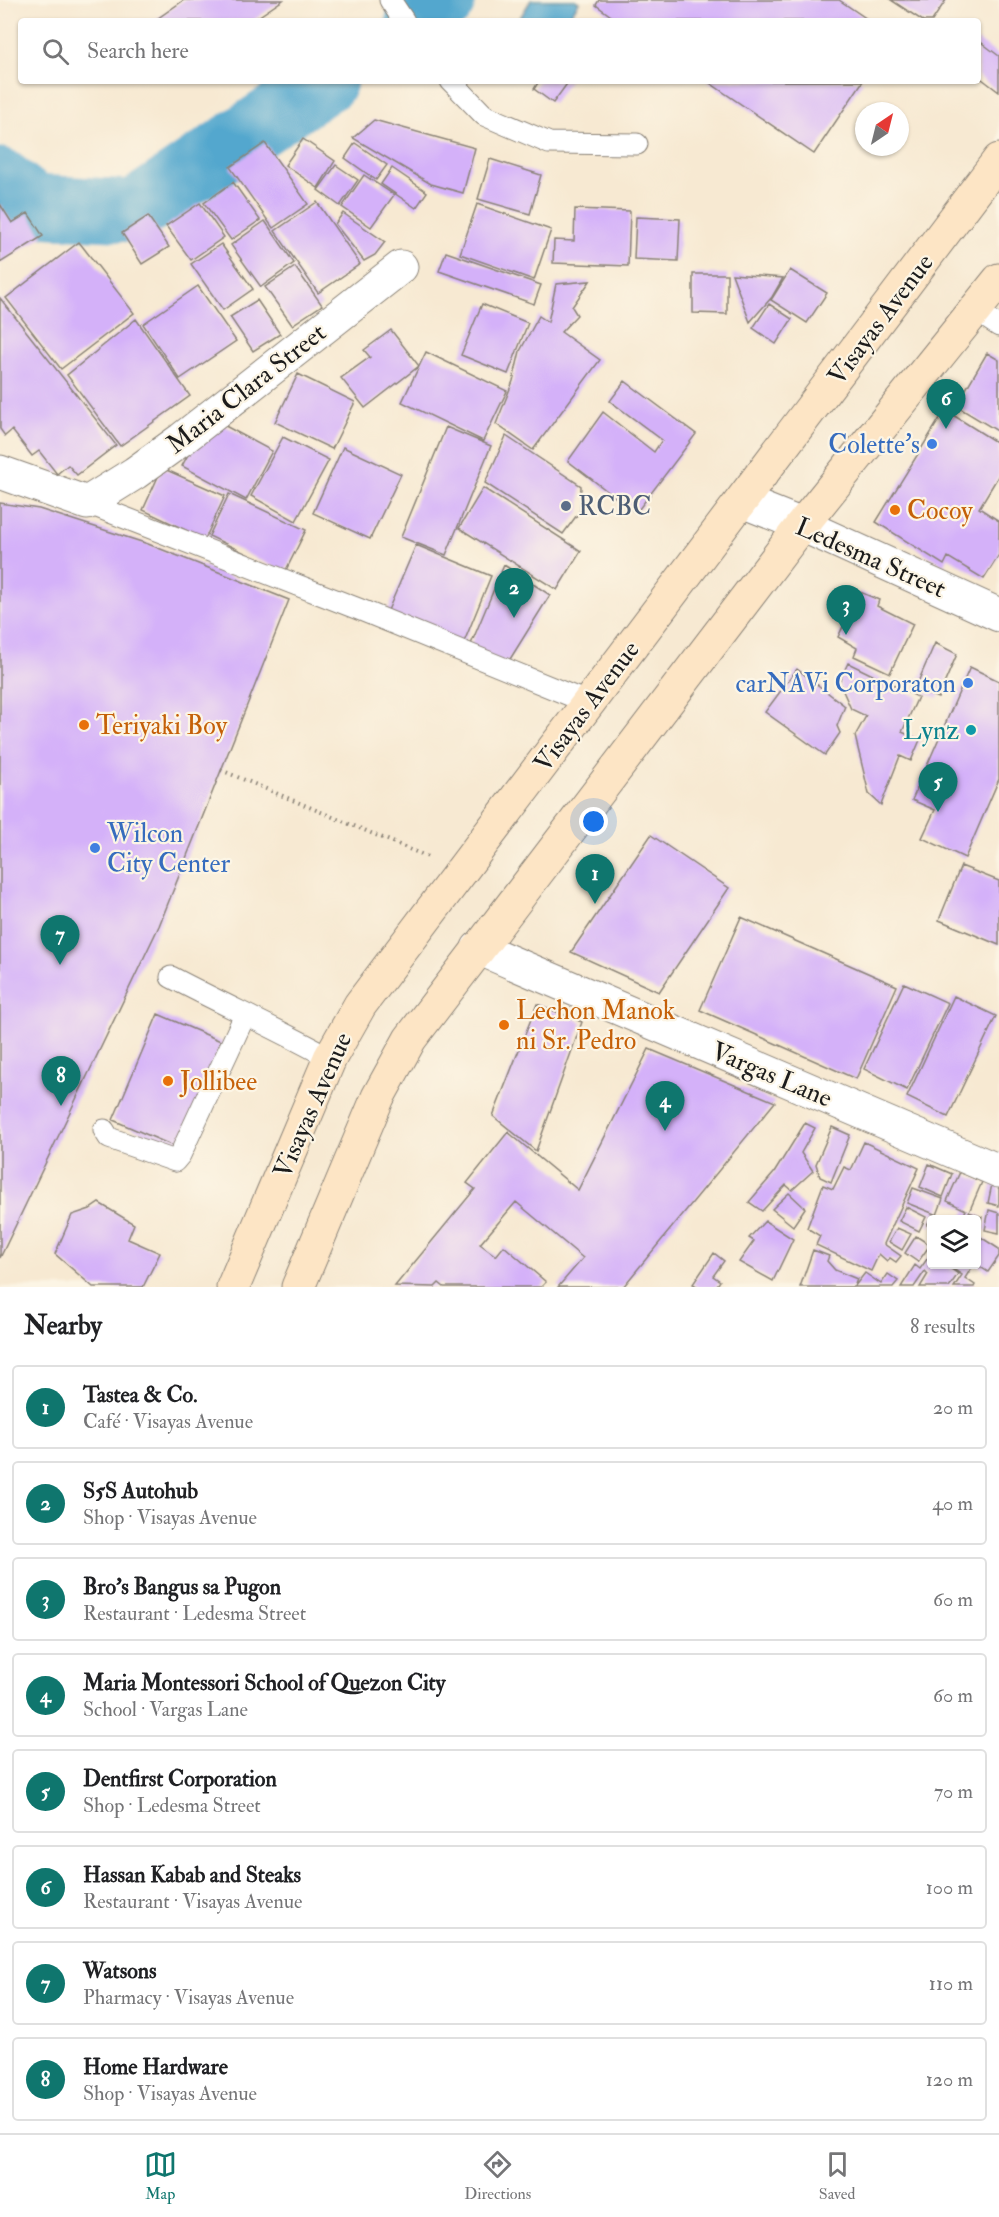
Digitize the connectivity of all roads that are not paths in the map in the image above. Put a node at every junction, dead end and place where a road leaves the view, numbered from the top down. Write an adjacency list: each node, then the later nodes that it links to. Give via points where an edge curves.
1 (390, 0): 2 (lane)
2 (402, 18)
3 (455, 84): 4 (lane, via 484,115 549,143)
4 (637, 144)
5 (999, 160): 9 (main road, Visayas Avenue)
6 (401, 267): 10 (street, Maria Clara Street, via 182,439)
7 (992, 301): 11 (main road)
8 (0, 472): 10 (street)
9 (742, 501): 11 (street, Ledesma Street); 13 (main road, Visayas Avenue)
10 (87, 503): 13 (lane)
11 (802, 525): 12 (street, Ledesma Street); 14 (main road)
12 (999, 615)
13 (589, 703): 17 (main road, Visayas Avenue, via 360,1005)
14 (478, 948): 19 (street, Vargas Lane); 21 (main road, via 410,1039 378,1097)
15 (171, 977): 16 (lane)
16 (245, 1016): 17 (lane); 18 (lane, via 175,1161 109,1138)
17 (330, 1058): 20 (main road, Visayas Avenue)
18 (104, 1130)
19 (999, 1171)
20 (233, 1287)
21 (298, 1287)

